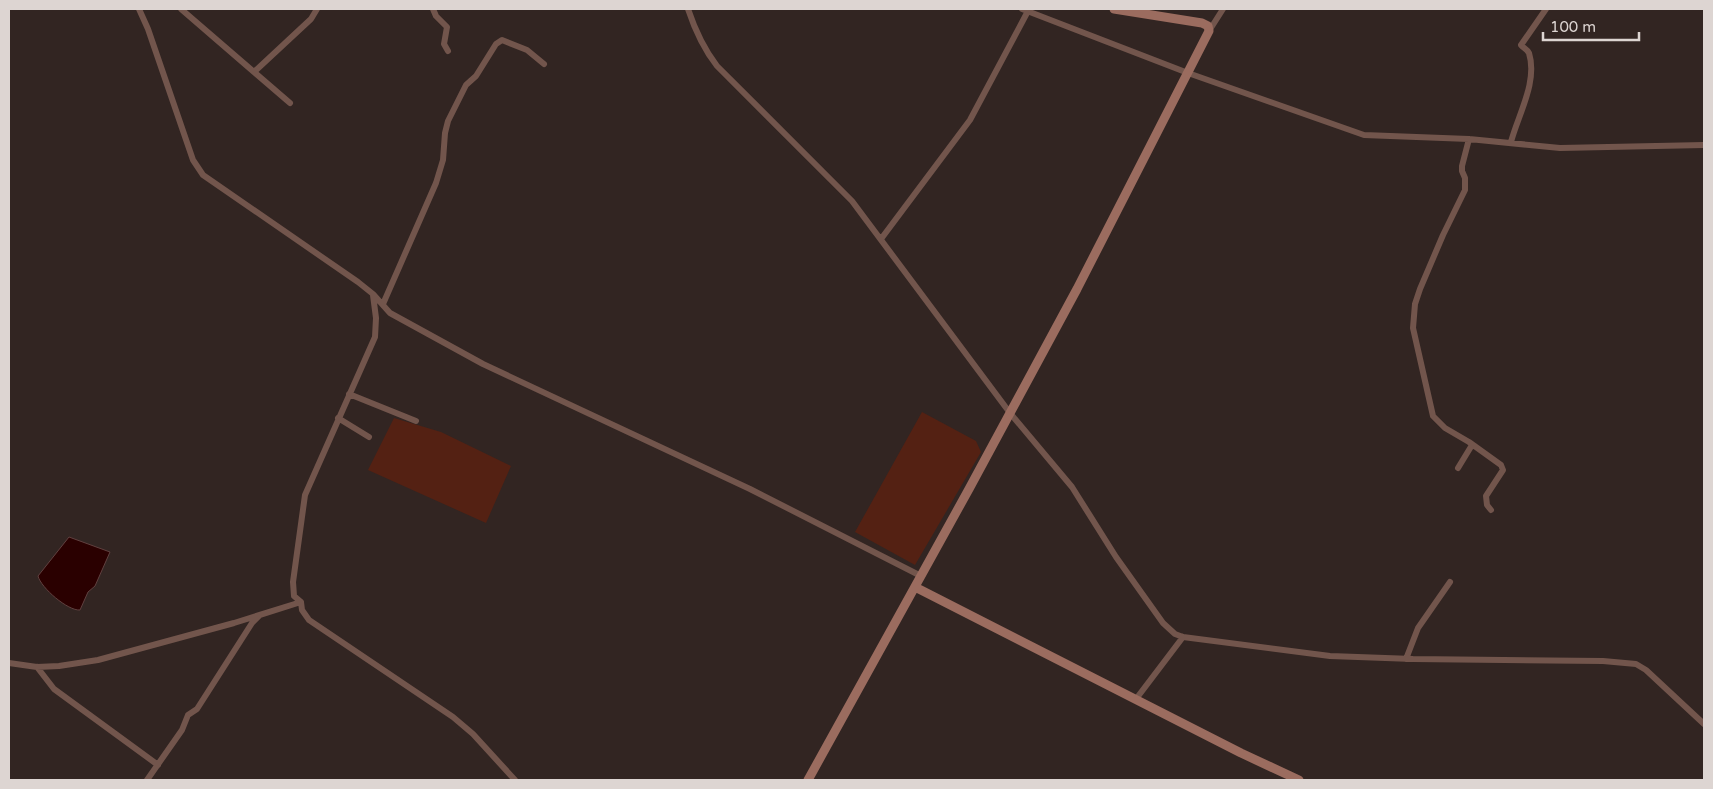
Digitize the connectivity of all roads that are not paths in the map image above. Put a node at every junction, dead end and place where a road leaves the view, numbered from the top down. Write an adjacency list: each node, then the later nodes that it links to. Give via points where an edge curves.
1 (139, 9): 20 (street, via 194,160 203,175)
2 (182, 9): 13 (street)
3 (317, 9): 13 (street, via 311,19)
4 (433, 9): 11 (street, via 446,27 444,44)
5 (688, 9): 19 (street, via 695,31 717,66 852,201)
6 (1114, 9): 10 (main road, via 1202,23 1208,26)
7 (1223, 9): 10 (street)
8 (1546, 9): 17 (street, via 1521,45 1528,52 1531,71)
9 (1025, 10): 14 (street); 19 (street, via 970,120)
10 (1209, 31): 14 (main road)
11 (448, 51)
12 (544, 64): 21 (street, via 531,52 507,40 499,40 476,76 466,85 448,120 441,166)
13 (254, 72): 15 (street)
14 (1188, 74): 16 (street, via 1364,135); 23 (main road)
15 (290, 102)
16 (1469, 139): 17 (street); 27 (street, via 1462,166 1465,190 1420,289 1413,328 1433,416)
17 (1511, 142): 18 (street, via 1560,148)
18 (1704, 145)
19 (881, 239): 23 (street)
20 (373, 294): 21 (street); 22 (street, via 375,336)
21 (382, 304): 30 (street, via 390,313 483,364 750,489)
22 (349, 394): 24 (street); 25 (street)
23 (1010, 413): 30 (main road); 35 (street, via 1072,487 1163,624)
24 (338, 418): 26 (street); 33 (street, via 303,503 293,582 294,596)
25 (416, 421)
26 (369, 437)
27 (1472, 445): 28 (street); 29 (street, via 1501,465 1503,470 1486,496 1487,505)
28 (1458, 468)
29 (1492, 510)
30 (921, 576): 32 (main road)
31 (1450, 582): 36 (street, via 1418,628)
32 (915, 587): 39 (main road); 44 (main road)
33 (301, 602): 34 (street); 43 (street, via 309,620 460,722)
34 (260, 615): 38 (street, via 98,660); 41 (street, via 197,709 188,716)
35 (1183, 637): 36 (street, via 1330,656); 39 (street)
36 (1406, 659): 40 (street, via 1636,664)
37 (9, 662): 38 (street)
38 (37, 667): 41 (street, via 54,689)
39 (1136, 699): 45 (main road)
40 (1704, 724)
41 (158, 765): 42 (street)
42 (147, 780)
43 (514, 780)
44 (808, 780)
45 (1299, 780)

